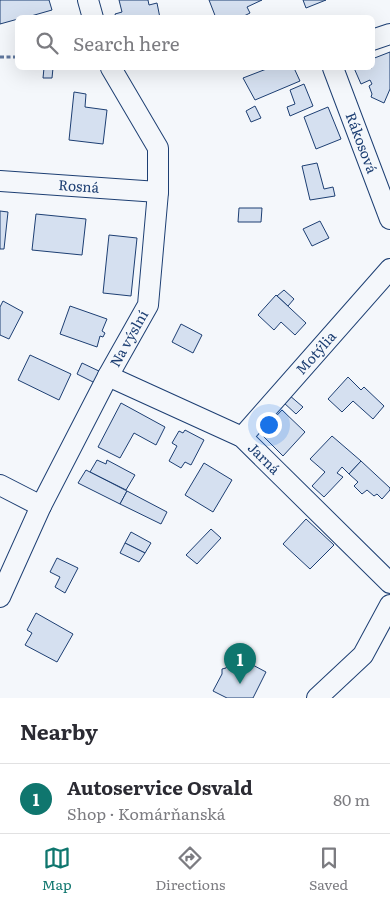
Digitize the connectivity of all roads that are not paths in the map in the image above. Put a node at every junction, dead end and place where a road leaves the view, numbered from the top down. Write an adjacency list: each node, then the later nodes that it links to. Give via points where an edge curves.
1 (88, 0): 2 (street)
2 (92, 15)
3 (390, 34): 4 (street)
4 (375, 39)
5 (111, 70): 8 (street, Na výslní, via 158,148)
6 (334, 70): 9 (street, Rákosová)
7 (0, 181): 8 (street, Rosná)
8 (158, 192): 11 (street, Na výslní, via 148,305)
9 (390, 219)
10 (390, 269): 12 (street, Motýlia)
11 (108, 376): 12 (street, Jarná); 14 (street, Na výslní)
12 (242, 437): 15 (street, Jarná)
13 (0, 485): 14 (street)
14 (41, 506): 16 (street, Na výslní)
15 (390, 583)
16 (0, 597)
17 (390, 605): 18 (street, via 362,655)
18 (318, 698)

